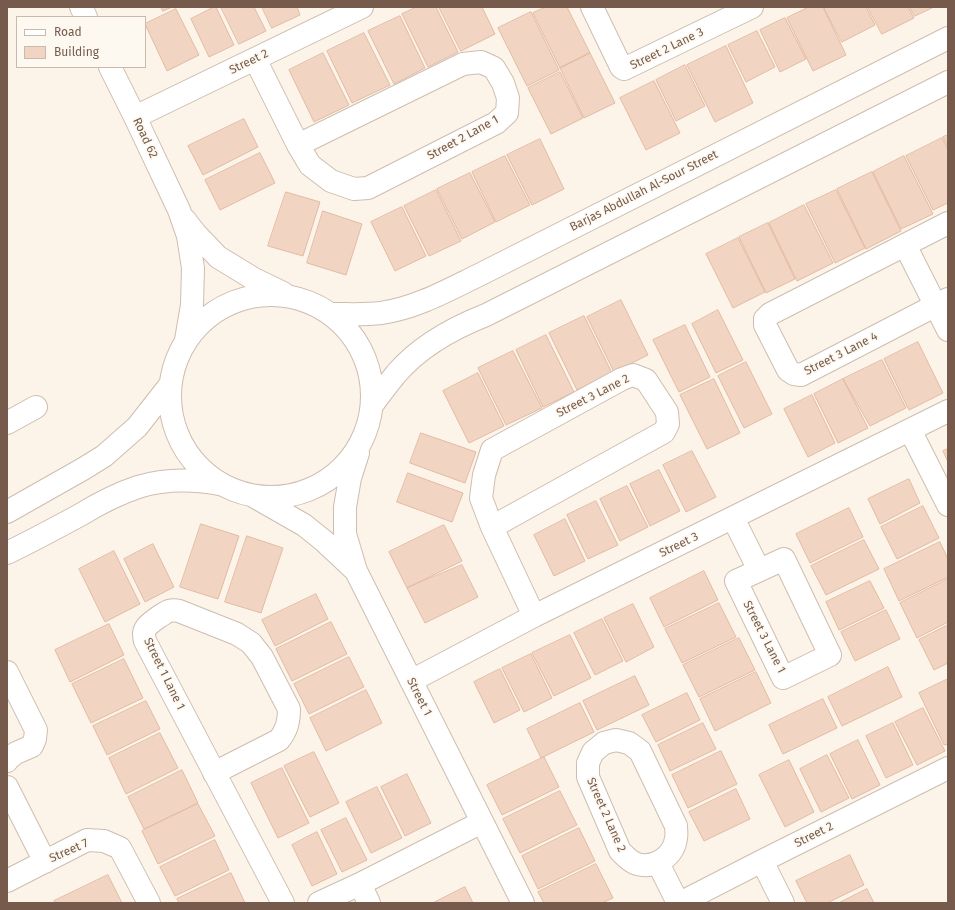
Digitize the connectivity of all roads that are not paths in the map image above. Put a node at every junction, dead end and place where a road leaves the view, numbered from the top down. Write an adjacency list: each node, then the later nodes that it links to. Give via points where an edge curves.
1 (81, 7): 5 (street)
2 (362, 7): 7 (street, Street 2)
3 (592, 7): 4 (street, Street 2 Lane 3, via 621,68 624,69)
4 (752, 7)
5 (86, 16)
6 (948, 38): 17 (street, Barjas Abdullah Al-Sour Street, via 427,299 401,309 380,313)
7 (255, 59): 10 (street, Street 2); 11 (street, Street 2 Lane 1)
8 (110, 68): 10 (street, Road 62)
9 (948, 82): 21 (street, via 462,325 420,351 396,374)
10 (135, 117): 12 (street, Road 62)
11 (298, 145): 11 (street, Street 2 Lane 1, via 310,165 332,181 354,189 368,188 496,123 507,113 508,98 494,68 481,62 463,64)
12 (179, 210): 15 (street, Road 62, via 195,233 218,257); 19 (street, Road 62, via 188,236 194,268 192,305)
13 (948, 223): 14 (street, Street 3 Lane 4)
14 (905, 245): 16 (street); 16 (street, Street 3 Lane 4, via 770,314 765,319 765,325 788,370 801,375)
15 (288, 296): 17 (street, via 311,302); 19 (street, via 264,294 241,299 220,308 201,323)
16 (942, 302): 18 (street)
17 (332, 314): 21 (street, via 359,344 368,363)
18 (948, 330)
19 (185, 341): 20 (street, via 175,362)
20 (170, 385): 27 (street, via 170,409 176,432 187,453 202,470); 30 (street, via 137,427 104,456)
21 (373, 404): 26 (street)
22 (36, 408): 24 (street)
23 (948, 411): 25 (street, Street 3)
24 (7, 423)
25 (910, 430): 29 (street); 31 (street, Street 3)
26 (363, 440): 28 (street, via 351,459 316,487 295,494 273,497); 35 (street, Street 1, via 350,478 345,507 345,534)
27 (222, 484): 28 (street); 33 (street, via 185,480 163,481 138,487 112,497)
28 (251, 495): 35 (street, Street 1, via 304,525)
29 (948, 506)
30 (7, 512)
31 (733, 518): 34 (street); 36 (street, Street 3)
32 (492, 528): 32 (street, Street 3 Lane 2, via 481,498 484,475 492,450 622,379 633,376 646,380 667,412 668,424 664,432); 36 (street, Street 3 Lane 2)
33 (7, 553)
34 (759, 570): 34 (street, Street 3 Lane 1, via 784,558 830,655 783,678 736,581)
35 (356, 571): 38 (street, Street 1)
36 (534, 616): 38 (street, Street 3)
37 (7, 672): 39 (street, via 36,730 32,746 16,753)
38 (411, 681): 43 (street, Street 1)
39 (7, 761)
40 (948, 768): 44 (street, Street 2)
41 (214, 773): 41 (street, Street 1 Lane 1, via 144,637 149,625 175,610 237,634 251,644 262,657 289,709 288,725 279,740); 50 (street, Street 1 Lane 1)
42 (7, 787): 45 (street)
43 (482, 822): 48 (street); 53 (street, Street 1)
44 (762, 861): 54 (street, Street 2); 55 (street)
45 (45, 862): 47 (street, Street 7); 49 (street, Street 7, via 87,840 104,841 120,848)
46 (658, 863): 46 (street, Street 2 Lane 2, via 674,848 676,826 640,751 630,743 616,740 604,743 593,752 588,763 588,777 620,851 627,859 637,864); 54 (street)
47 (7, 881)
48 (360, 884): 51 (street); 52 (street)
49 (149, 903)
50 (283, 903)
51 (319, 903)
52 (369, 903)
53 (523, 903)
54 (679, 903)
55 (783, 903)

